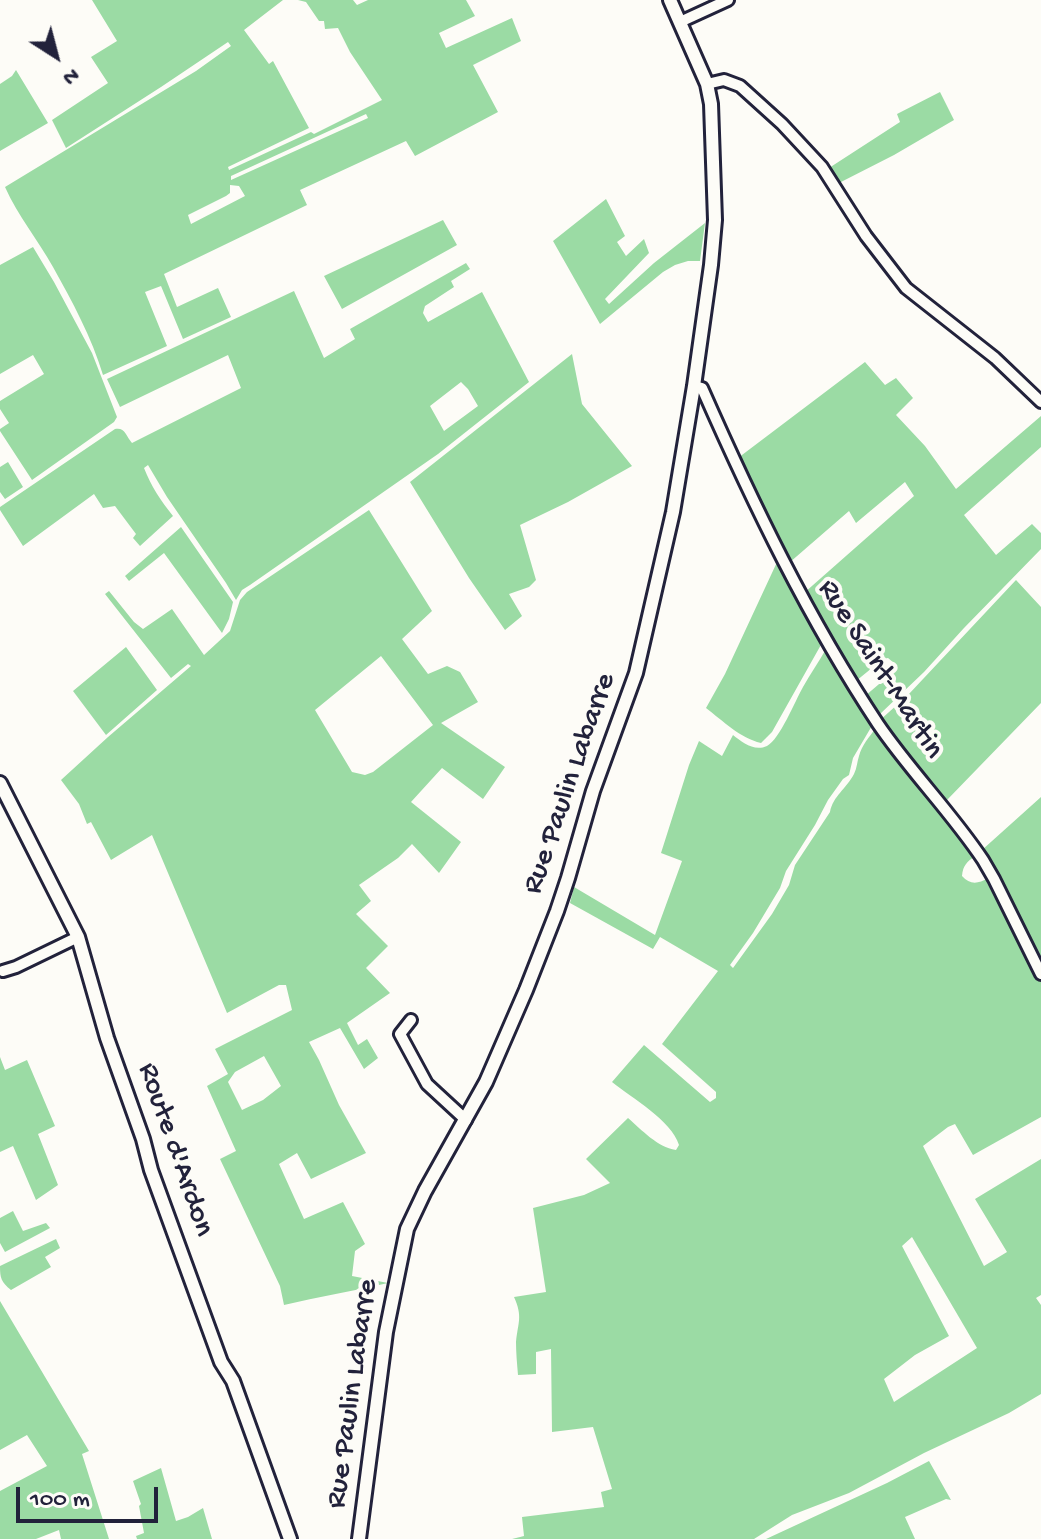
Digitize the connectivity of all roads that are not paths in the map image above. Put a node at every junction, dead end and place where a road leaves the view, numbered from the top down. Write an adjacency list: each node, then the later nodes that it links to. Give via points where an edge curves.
1 (670, 0): 3 (street, Rue Paulin Labarre)
2 (728, 0): 3 (street)
3 (680, 22): 4 (street, Rue Paulin Labarre)
4 (707, 84): 5 (street, Rue Paulin Labarre, via 715,220); 6 (street, via 724,80 740,86 782,124 822,167 906,288)
5 (694, 386): 10 (street, Rue Saint-Martin, via 702,388 829,647 889,740 974,846); 12 (street, Rue Paulin Labarre, via 673,512 636,673 557,911)
6 (1041, 402)
7 (0, 783): 8 (street, Route d'Ardon)
8 (78, 937): 9 (street); 13 (street, Route d'Ardon, via 151,1170)
9 (3, 971)
10 (1041, 974)
11 (411, 1020): 12 (street, via 400,1034 427,1084)
12 (466, 1120): 14 (street, Rue Paulin Labarre, via 407,1229 386,1332)
13 (290, 1539)
14 (359, 1539)

